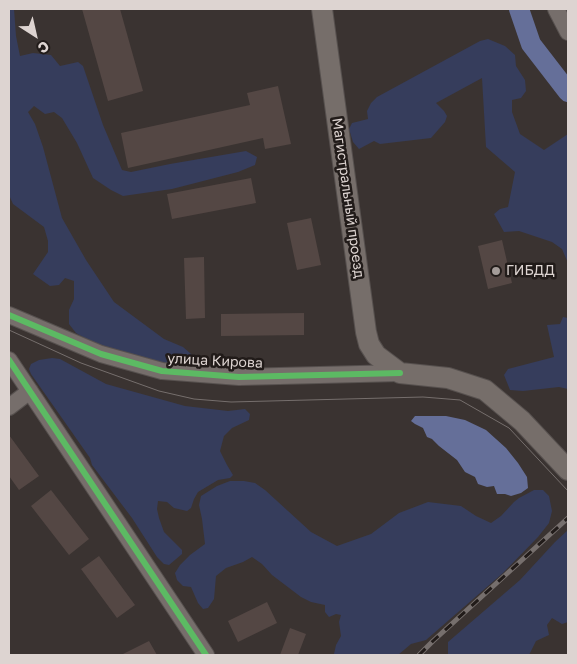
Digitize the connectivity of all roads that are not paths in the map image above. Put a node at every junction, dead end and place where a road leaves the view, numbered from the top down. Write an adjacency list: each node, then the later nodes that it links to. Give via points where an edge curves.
1 (322, 9): 5 (main road, Магистральный проезд)
2 (556, 9): 3 (street)
3 (568, 32)
4 (9, 314): 8 (street, улица Кирова, via 101,354 162,371 239,377)
5 (369, 344): 7 (main road, via 376,355); 8 (street, via 366,362)
6 (9, 360): 9 (street)
7 (400, 373): 8 (street, улица Кирова); 11 (main road, улица Кирова, via 448,378 485,390 522,421)
8 (355, 374)
9 (30, 391): 10 (street); 12 (street)
10 (9, 407)
11 (568, 470)
12 (206, 655)

